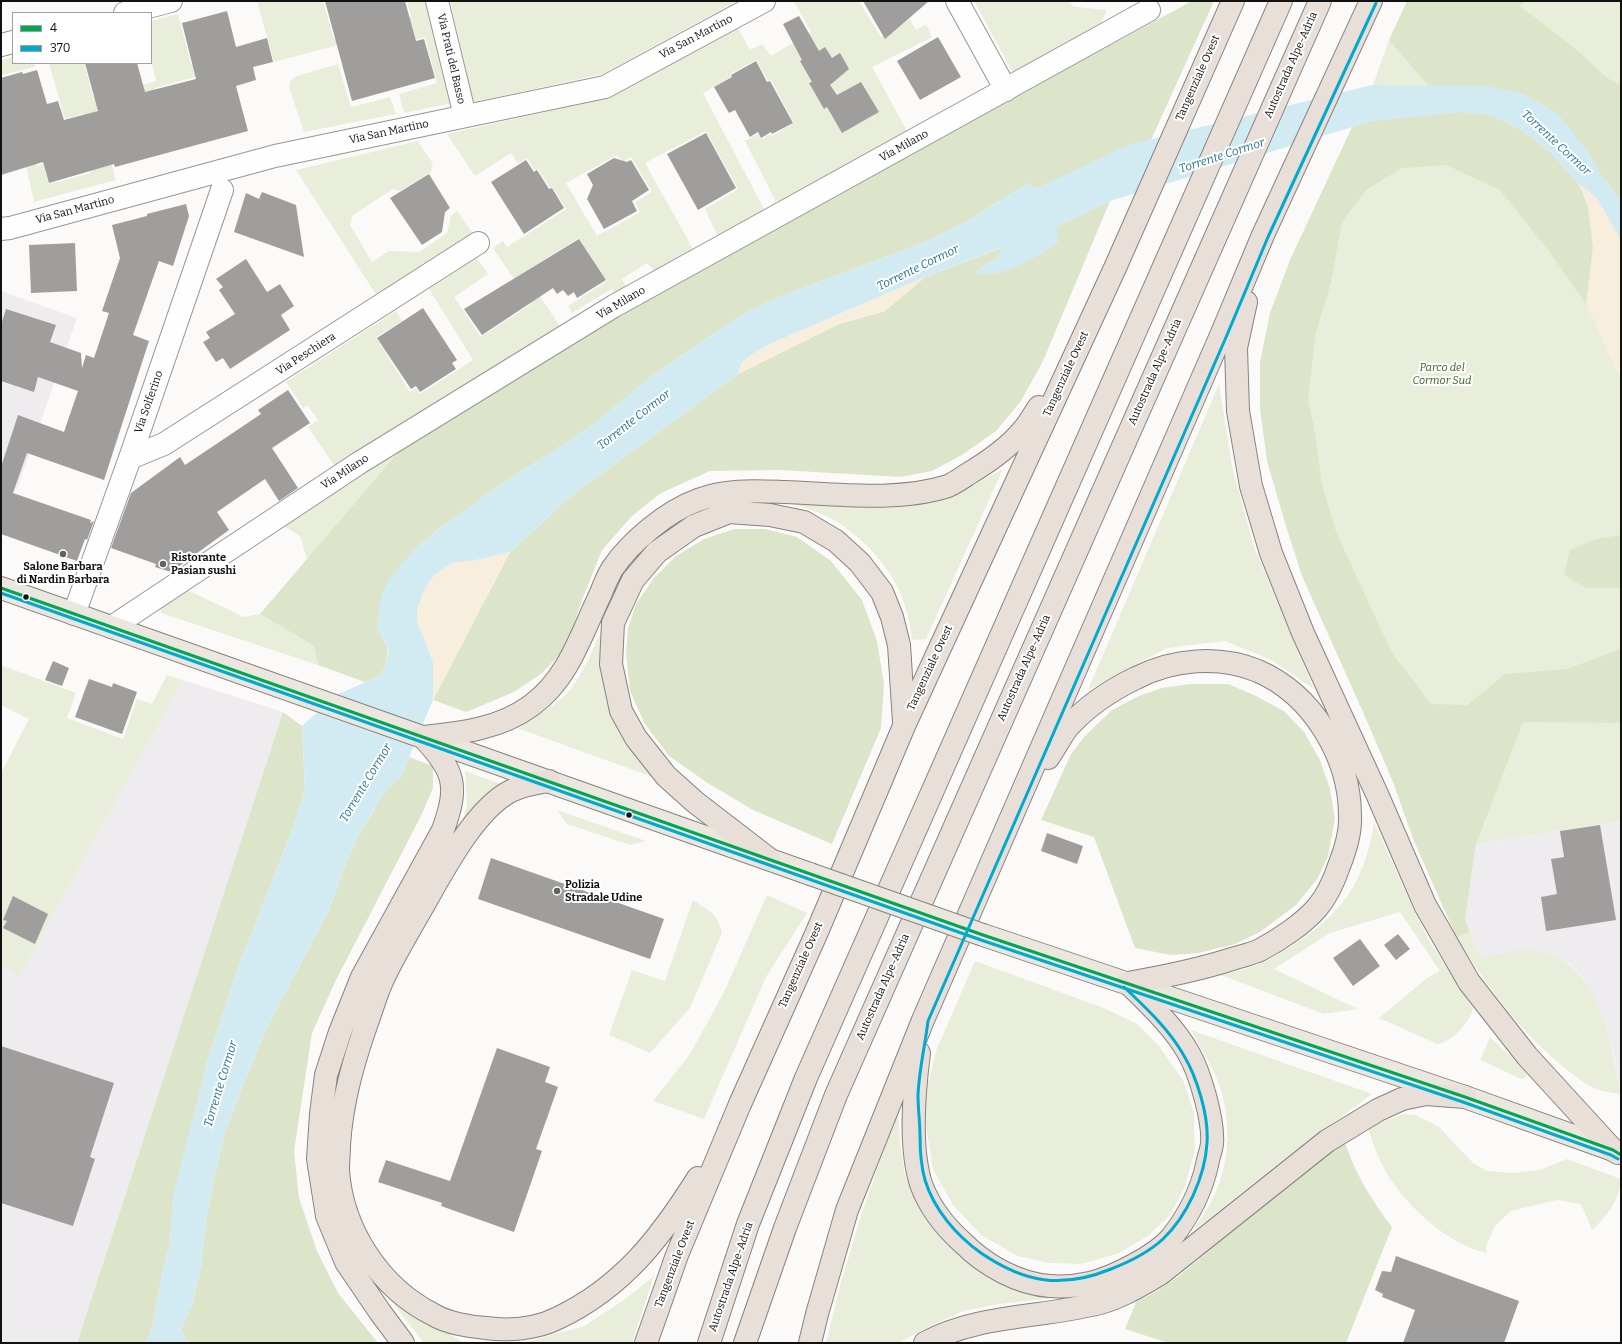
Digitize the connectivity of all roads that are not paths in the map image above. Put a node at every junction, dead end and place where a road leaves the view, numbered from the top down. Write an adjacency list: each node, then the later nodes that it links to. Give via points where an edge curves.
1 (171, 1): 10 (street)
2 (437, 1): 14 (street, Via Prati del Basso)
3 (764, 1): 14 (street, Via San Martino, via 605,86)
4 (957, 1): 13 (street)
5 (1233, 1): 19 (highway, Tangenziale Ovest)
6 (1371, 2): 17 (highway)
7 (1317, 6): 37 (highway, Autostrada Alpe-Adria, via 836,1095 785,1228)
8 (1149, 10): 13 (street, Via Milano)
9 (1277, 10): 36 (highway, Autostrada Alpe-Adria, via 806,1078 748,1224)
10 (129, 12)
11 (12, 42): 12 (street)
12 (1, 45)
13 (1006, 90): 23 (street, Via Milano, via 614,306 359,463)
14 (464, 116): 16 (street, Via San Martino, via 275,156)
15 (222, 190): 20 (street, Via Solferino)
16 (1, 229)
17 (1263, 235): 27 (highway); 33 (highway, via 1246,297 1236,348 1238,411 1251,486 1271,553 1303,633 1425,905 1469,982 1527,1056)
18 (478, 244): 20 (street, Via Peschiera, via 164,444)
19 (1085, 332): 24 (highway, Tangenziale Ovest); 25 (highway, via 1024,429 1004,450 950,485 919,493 883,496 743,491 697,500 668,516 631,546 612,569 566,667 548,691 531,706 486,727 461,733)
20 (130, 458): 22 (street, Via Solferino)
21 (1, 588): 22 (main road)
22 (74, 614): 23 (main road)
23 (112, 627): 25 (main road)
24 (904, 726): 28 (highway, via 900,645 892,617 882,592 860,563 836,541 804,522 770,515 730,512 694,526 657,552 634,580 613,623 611,664 620,711 636,738 666,776 695,802); 32 (highway, Tangenziale Ovest, via 817,932)
25 (421, 736): 26 (main road); 34 (highway, via 440,756 447,768 453,797 450,812 443,830 362,977 340,1032 326,1075 318,1159 327,1216 346,1262)
26 (549, 780): 28 (main road); 32 (highway, via 527,784 510,791 490,806 466,835 384,976 358,1048 348,1081 341,1120 338,1169 343,1203 359,1240 376,1269 400,1294 435,1316 473,1327 500,1330 526,1328 555,1320 581,1306 621,1277 650,1247 702,1172)
27 (1003, 835): 29 (highway, via 1068,728 1094,702 1151,670 1176,663 1208,661 1230,663 1258,671 1299,699 1320,723 1337,753 1347,785 1350,817 1346,849 1333,882 1316,909 1292,930 1259,950 1221,963); 30 (highway)
28 (769, 859): 29 (main road, bridge)
29 (1128, 983): 30 (highway, via 1170,1028 1189,1053 1199,1075 1208,1109 1212,1143 1203,1183 1192,1207 1171,1238 1149,1256 1120,1272 1071,1286 1049,1286 1024,1281 997,1268 974,1254 934,1210 921,1184 915,1154 913,1095); 31 (main road)
30 (923, 1020): 38 (highway, via 847,1210)
31 (1465, 1097): 33 (main road); 39 (highway, via 1426,1094 1402,1099 1378,1110 1327,1141 1160,1274 1130,1292 1101,1303 993,1320 960,1329)
32 (740, 1104): 35 (highway, Tangenziale Ovest, via 677,1255)
33 (1618, 1152)
34 (404, 1343)
35 (646, 1343)
36 (709, 1343)
37 (745, 1343)
38 (810, 1343)
39 (925, 1343)

